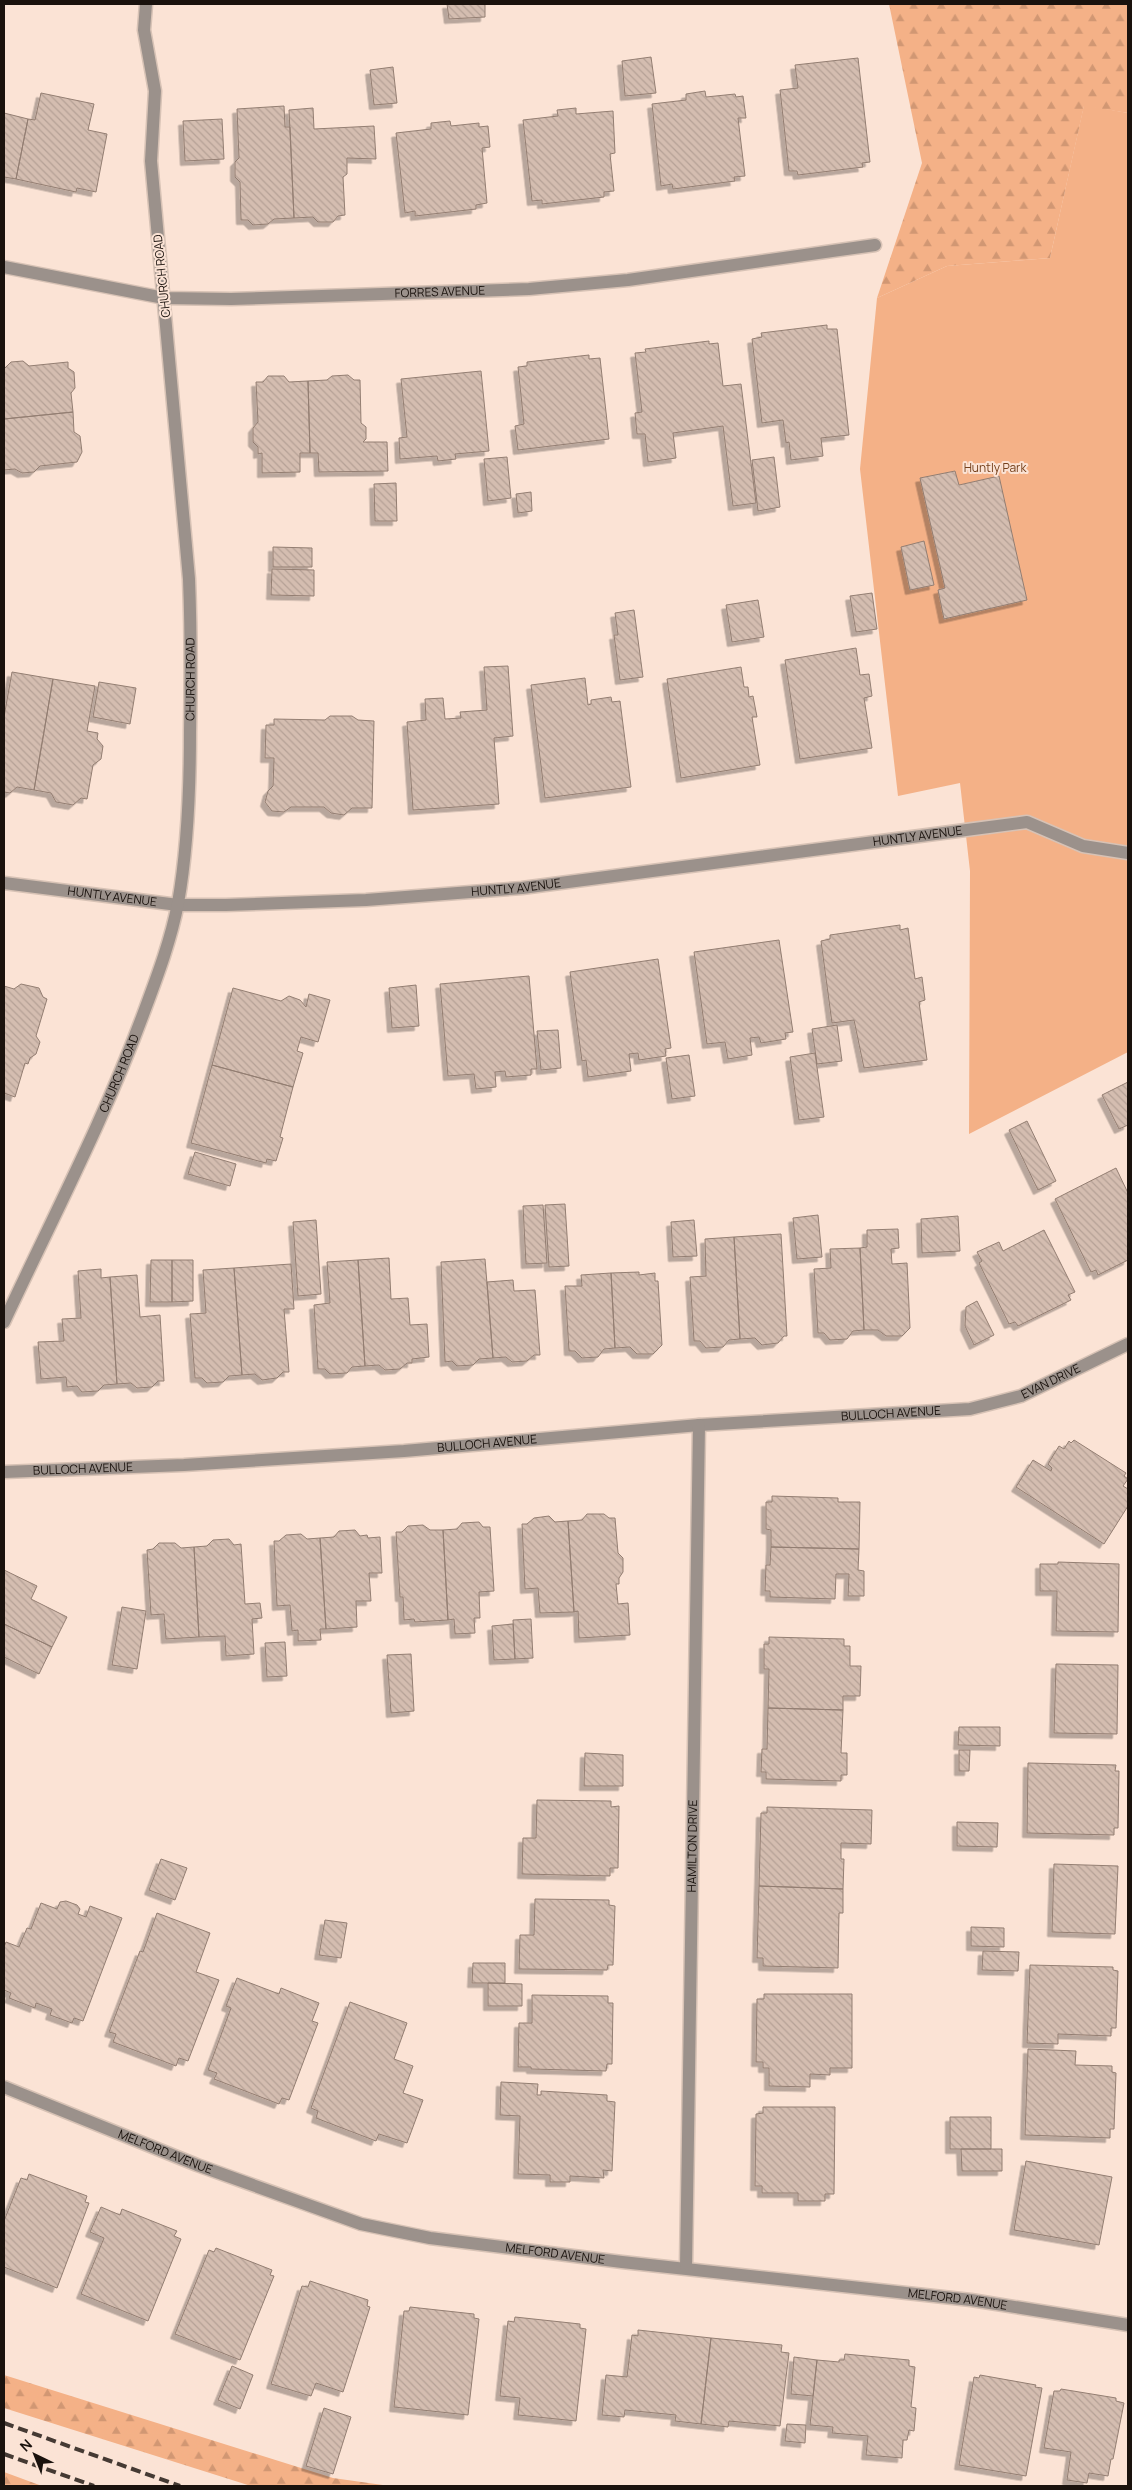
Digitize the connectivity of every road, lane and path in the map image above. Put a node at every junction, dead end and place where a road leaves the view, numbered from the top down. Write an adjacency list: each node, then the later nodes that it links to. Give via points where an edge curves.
1 (146, 4): 4 (street, CHURCH ROAD, via 144,30 155,91 151,160)
2 (875, 245): 4 (street, FORRES AVENUE, via 628,280 529,289 231,299)
3 (4, 267): 4 (street, FORRES AVENUE)
4 (164, 298): 7 (street, CHURCH ROAD, via 189,579 192,649 190,786)
5 (1128, 853): 7 (street, HUNTLY AVENUE, via 1083,846 1026,822 522,888 366,900)
6 (4, 883): 7 (street, HUNTLY AVENUE)
7 (178, 904): 8 (street, CHURCH ROAD, via 160,968 133,1043)
8 (4, 1322)
9 (1128, 1344): 10 (street, EVAN DRIVE, via 1021,1396)
10 (970, 1409): 11 (street, BULLOCH AVENUE)
11 (699, 1425): 12 (street, BULLOCH AVENUE, via 366,1453); 14 (street, HAMILTON DRIVE)
12 (4, 1472)
13 (4, 2087): 14 (street, MELFORD AVENUE, via 197,2165 361,2224 430,2238)
14 (686, 2267): 15 (street, MELFORD AVENUE, via 971,2300)
15 (1128, 2325)

